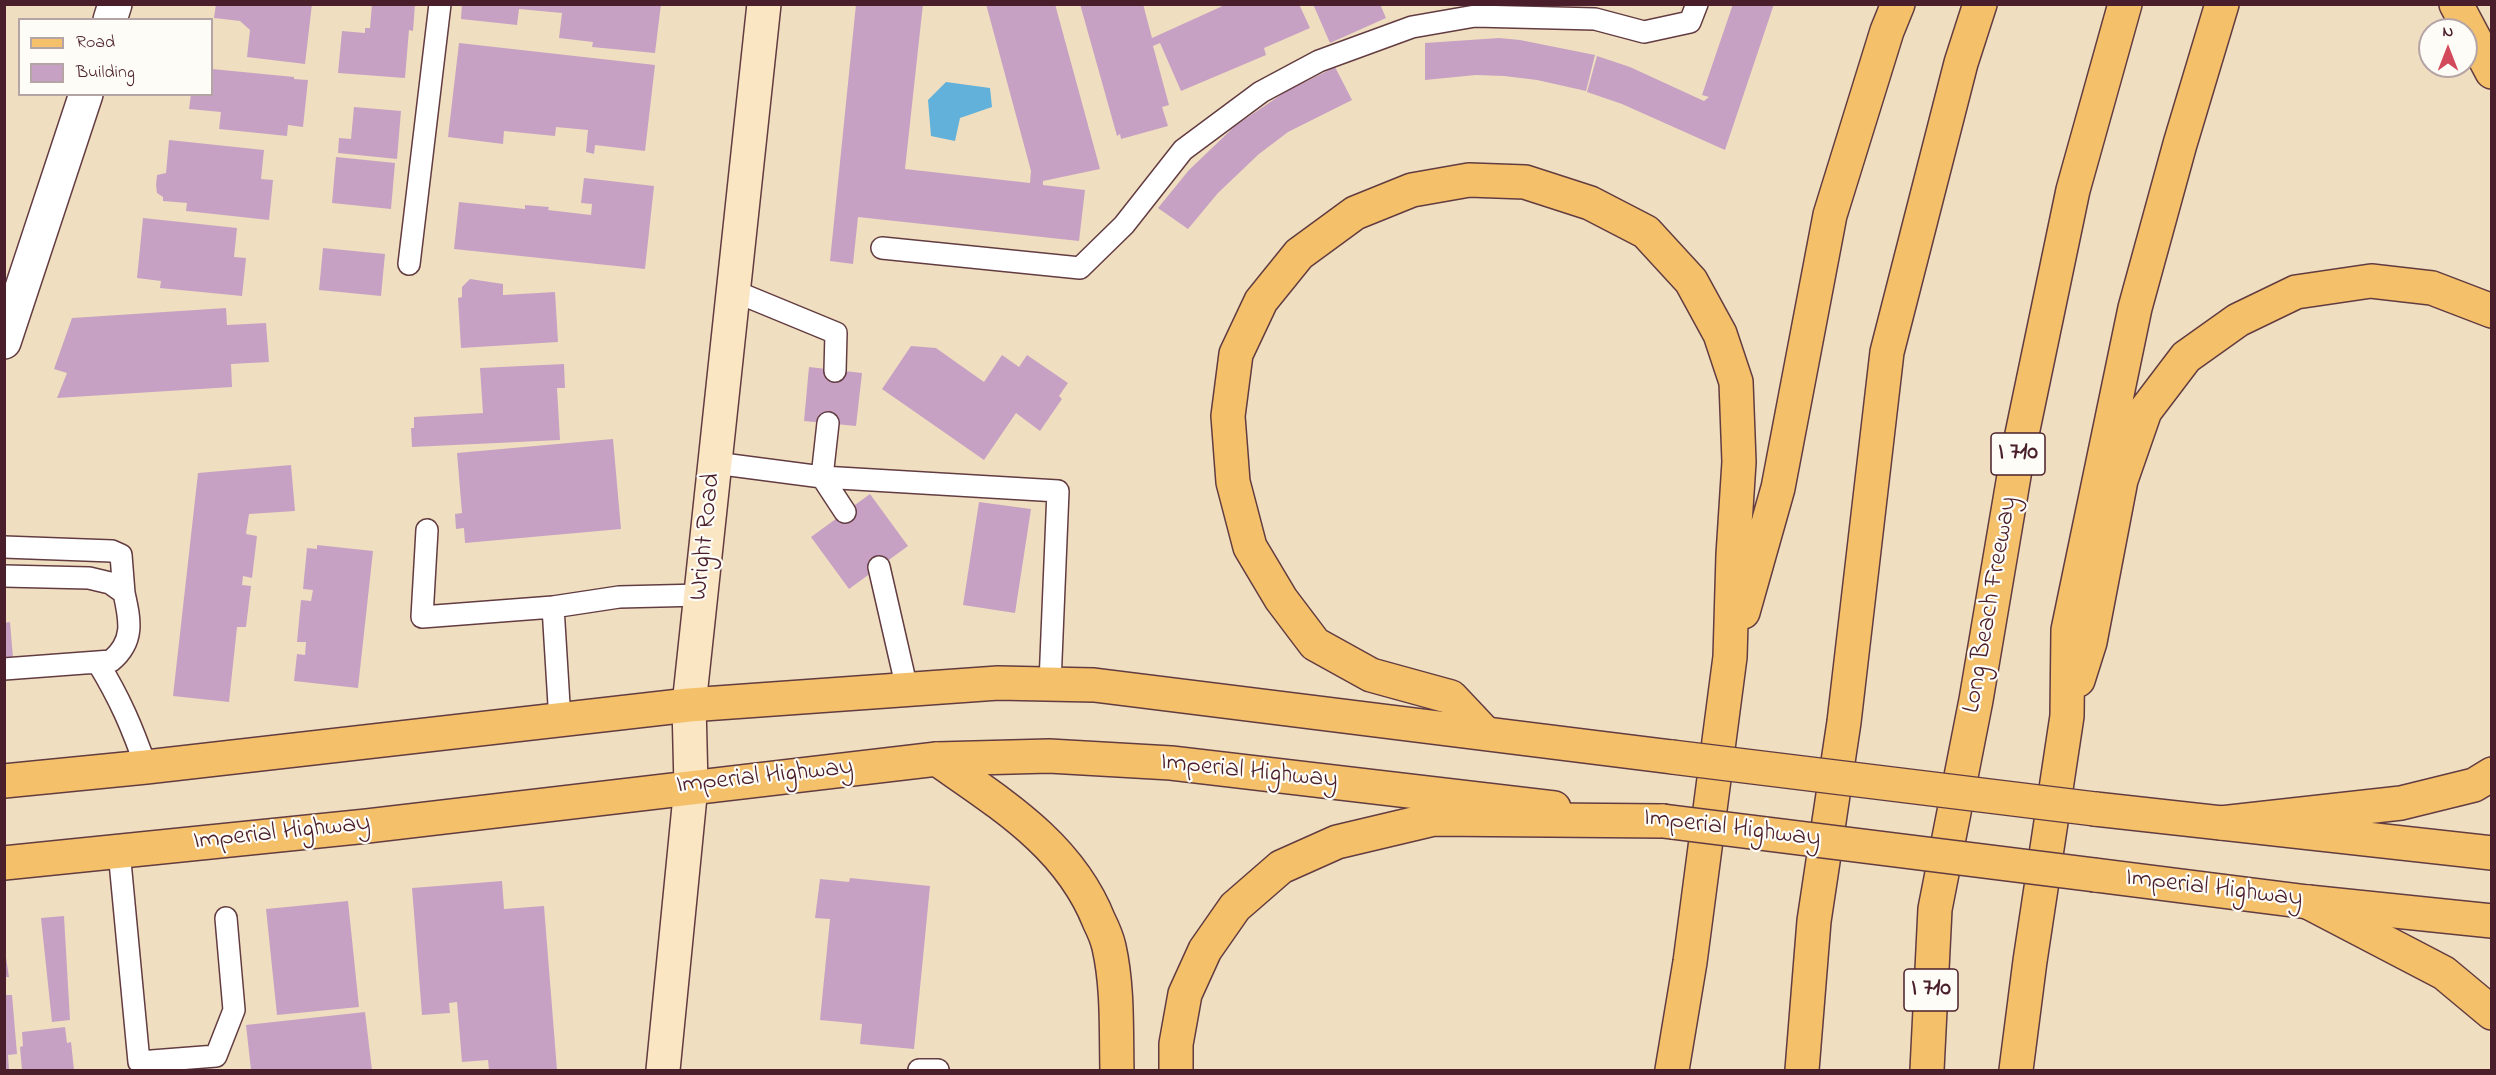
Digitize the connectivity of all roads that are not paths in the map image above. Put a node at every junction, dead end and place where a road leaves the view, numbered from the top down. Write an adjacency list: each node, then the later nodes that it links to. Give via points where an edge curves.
1 (440, 4): 13 (lane)
2 (764, 4): 14 (street, Wright Road)
3 (1697, 4): 9 (lane, via 1690,22 1644,32)
4 (1898, 4): 29 (main road, via 1830,215 1778,488)
5 (1980, 4): 61 (main road, via 1961,63 1887,352 1844,722 1814,921)
6 (2124, 4): 62 (main road, Long Beach Freeway / I 710, via 2073,190 2017,458 1935,909)
7 (2222, 4): 35 (main road, via 2135,308 2068,630)
8 (2456, 4): 10 (main road)
9 (1591, 12): 12 (lane, via 1475,16 1412,27 1319,61 1261,92 1183,150 1124,225 1080,268)
10 (2492, 72)
11 (85, 96): 16 (street)
12 (882, 248)
13 (409, 264)
14 (734, 291): 17 (lane, via 836,333); 19 (street, Wright Road)
15 (2492, 311): 35 (main road, via 2432,288 2372,281 2296,292 2238,320 2186,357 2145,411 2121,480 2090,642)
16 (4, 342)
17 (836, 371)
18 (828, 423): 20 (lane)
19 (715, 463): 20 (lane); 27 (street, Wright Road)
20 (822, 477): 21 (lane); 32 (lane, via 1058,491)
21 (845, 512)
22 (427, 530): 28 (lane, via 422,617)
23 (6, 547): 26 (lane, via 112,551 121,555)
24 (879, 567): 33 (lane)
25 (4, 576): 26 (lane, via 89,578 110,583)
26 (124, 592): 30 (lane, via 129,617 123,651 111,661)
27 (701, 595): 28 (lane, via 619,597); 34 (street, Wright Road)
28 (553, 608): 36 (lane)
29 (1730, 657): 37 (main road, via 1739,462 1736,382 1720,334 1690,281 1646,232 1590,202 1525,182 1469,180 1412,190 1355,213 1299,254 1261,301 1236,354 1228,416 1233,482 1250,547 1281,599 1315,644 1371,675 1451,697); 52 (main road)
30 (98, 663): 31 (lane); 39 (lane, via 120,698)
31 (4, 669)
32 (1050, 683): 33 (main road); 37 (main road)
33 (907, 689): 34 (main road)
34 (689, 705): 36 (main road); 42 (street, Wright Road)
35 (2067, 716): 51 (main road)
36 (560, 721): 39 (main road)
37 (1484, 732): 44 (main road, bridge)
38 (937, 759): 42 (main road, Imperial Highway); 43 (main road, Imperial Highway, via 1049,756 1171,763); 57 (main road, via 1043,837 1091,899 1109,946)
39 (146, 767): 41 (main road)
40 (2492, 774): 44 (main road, via 2474,785 2401,804)
41 (4, 781)
42 (691, 786): 45 (main road, Imperial Highway); 54 (street, Wright Road)
43 (1663, 821): 48 (main road, Imperial Highway, bridge); 58 (main road, via 1434,819 1337,842 1281,867 1235,907 1205,950 1185,994 1176,1044)
44 (2221, 823): 46 (main road)
45 (119, 851): 47 (main road, Imperial Highway); 49 (lane, via 139,1062 216,1056 234,1010)
46 (2492, 853)
47 (4, 863)
48 (2308, 902): 50 (main road, Imperial Highway); 53 (main road, via 2444,973)
49 (226, 918)
50 (2492, 921)
51 (2030, 961): 63 (main road); 64 (main road)
52 (1690, 962): 59 (main road); 60 (main road)
53 (2492, 1013)
54 (663, 1071)
55 (919, 1071): 56 (lane)
56 (938, 1071)
57 (1117, 1071)
58 (1176, 1071)
59 (1672, 1071)
60 (1688, 1071)
61 (1802, 1071)
62 (1928, 1071)
63 (2016, 1071)
64 (2037, 1071)

